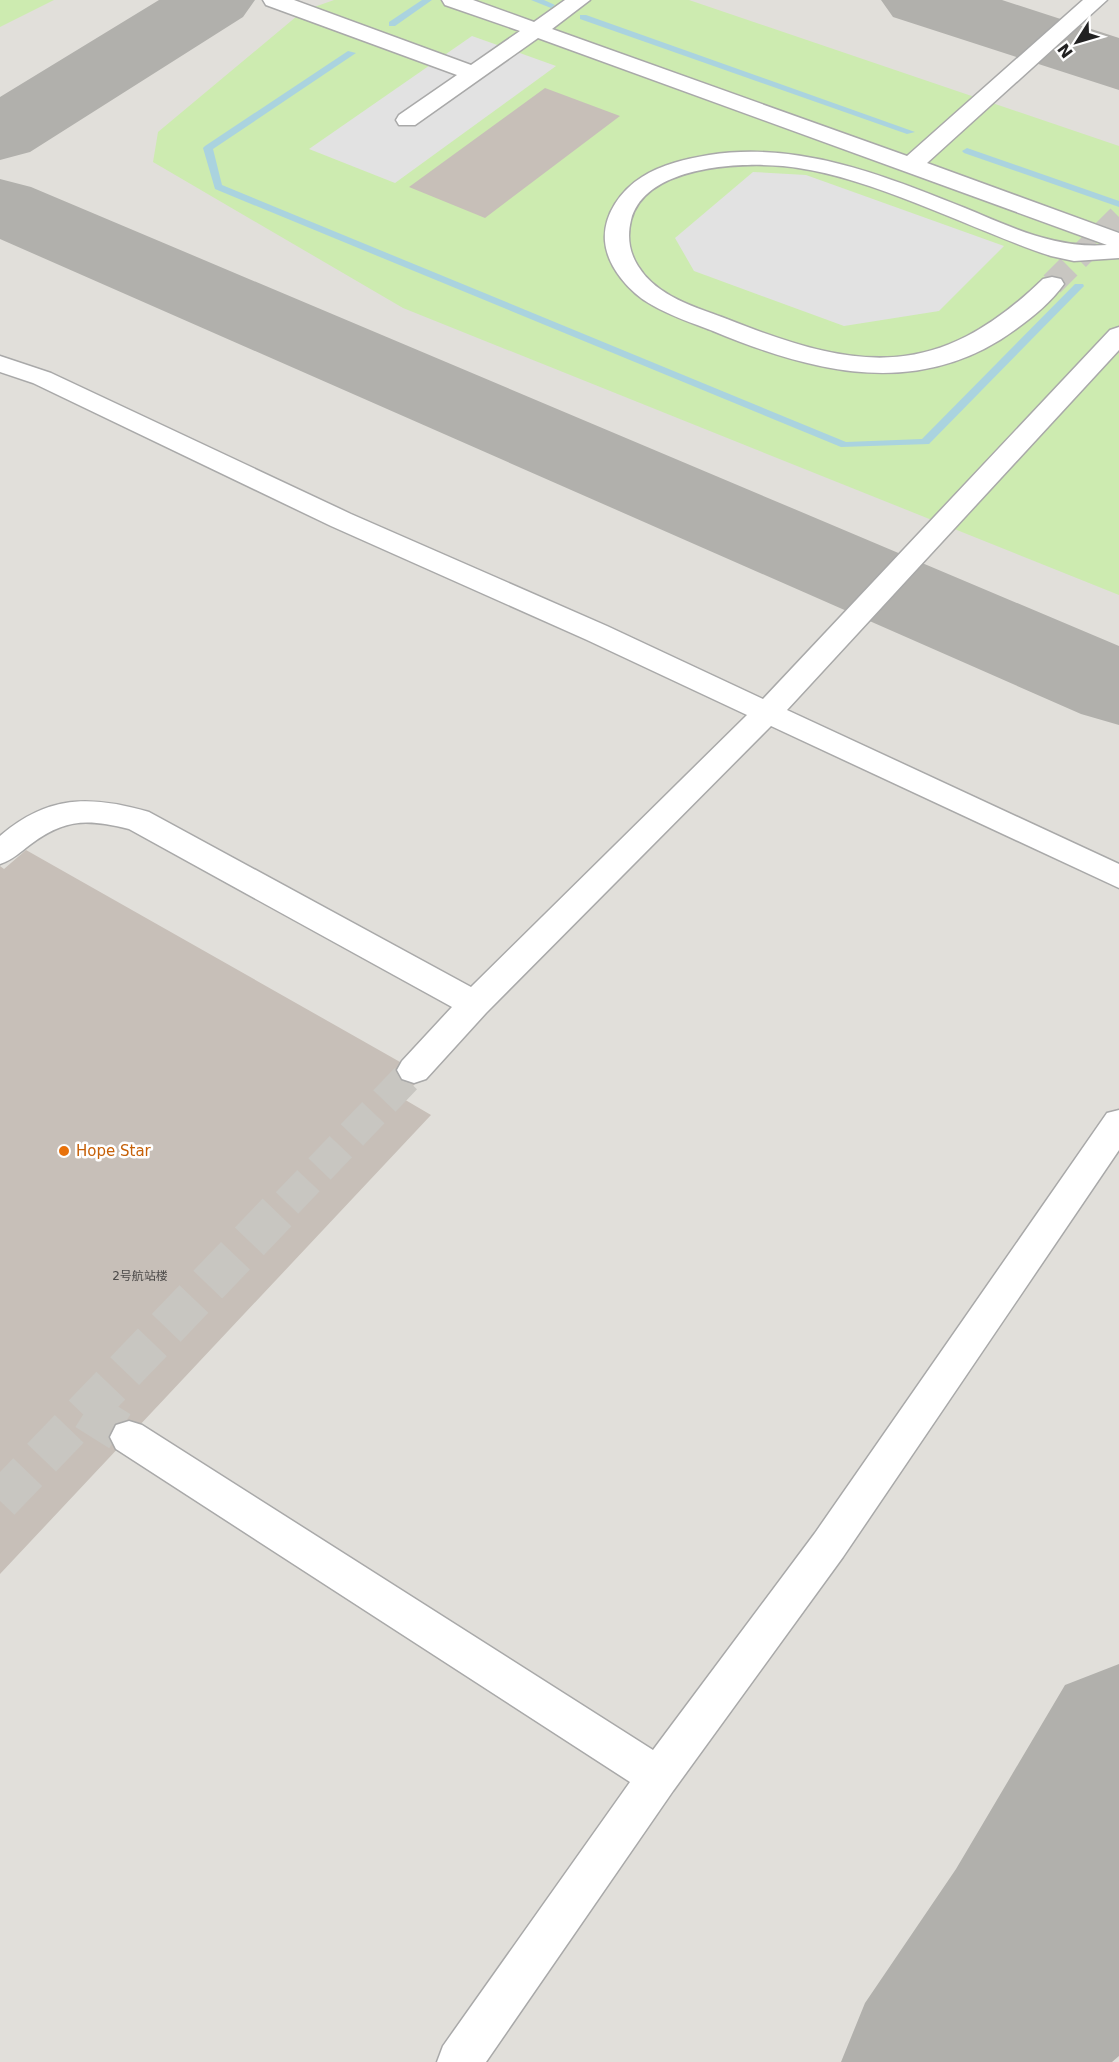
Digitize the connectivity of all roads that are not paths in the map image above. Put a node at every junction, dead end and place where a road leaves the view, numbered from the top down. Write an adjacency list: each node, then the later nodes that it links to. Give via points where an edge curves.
1 (274, 0): 6 (lane)
2 (453, 0): 5 (lane)
3 (579, 0): 5 (lane)
4 (1096, 0): 8 (lane)
5 (537, 30): 6 (lane); 8 (lane)
6 (473, 73): 7 (lane)
7 (407, 120)
8 (910, 166): 9 (lane)
9 (1119, 241)
10 (1119, 251): 11 (lane, via 1063,252 844,172 765,159 731,158 672,171 646,183 617,220 616,246 628,270 647,291 677,308 770,345 854,365 896,365 966,349 1020,316)
11 (1052, 284)
12 (1119, 335): 14 (lane)
13 (0, 364): 14 (lane, via 42,378 341,520)
14 (768, 712): 16 (lane); 17 (lane)
15 (0, 853): 17 (lane, via 26,830 50,817 78,810 138,820)
16 (1119, 876)
17 (474, 1004): 18 (lane)
18 (414, 1070)
19 (1119, 1123): 21 (lane, via 829,1545)
20 (129, 1437): 21 (lane)
21 (658, 1777): 22 (lane)
22 (459, 2062)

